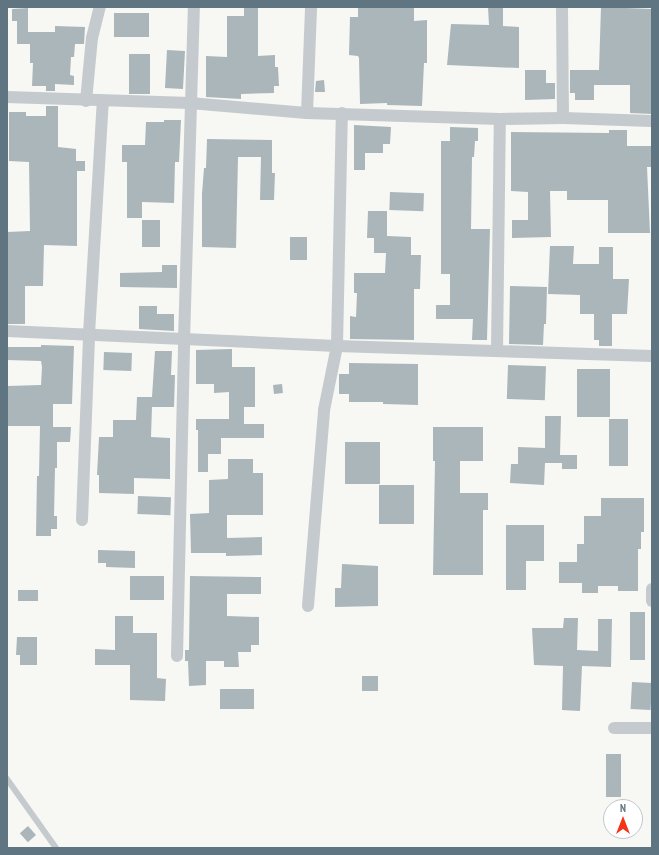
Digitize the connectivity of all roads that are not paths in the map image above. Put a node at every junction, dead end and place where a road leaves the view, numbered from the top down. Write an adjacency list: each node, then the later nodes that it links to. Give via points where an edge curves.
1 (100, 7): 7 (street, via 92,38)
2 (194, 7): 8 (street)
3 (311, 7): 9 (street)
4 (562, 7): 11 (street)
5 (7, 98): 7 (street)
6 (103, 100): 7 (street); 8 (street); 15 (street)
7 (86, 101)
8 (190, 103): 9 (street); 16 (street)
9 (306, 113): 10 (street)
10 (342, 113): 12 (street); 17 (street)
11 (562, 118): 12 (street); 13 (street)
12 (500, 119): 18 (street)
13 (652, 121)
14 (7, 331): 15 (street)
15 (89, 334): 16 (street); 20 (street)
16 (184, 340): 17 (street); 24 (street)
17 (337, 346): 18 (street); 23 (street, via 324,410)
18 (497, 351): 19 (street)
19 (652, 356)
20 (82, 520)
21 (652, 589): 22 (street)
22 (652, 601)
23 (308, 606)
24 (177, 656)
25 (614, 728): 26 (street)
26 (652, 728)
27 (7, 779): 28 (lane)
28 (56, 848)

